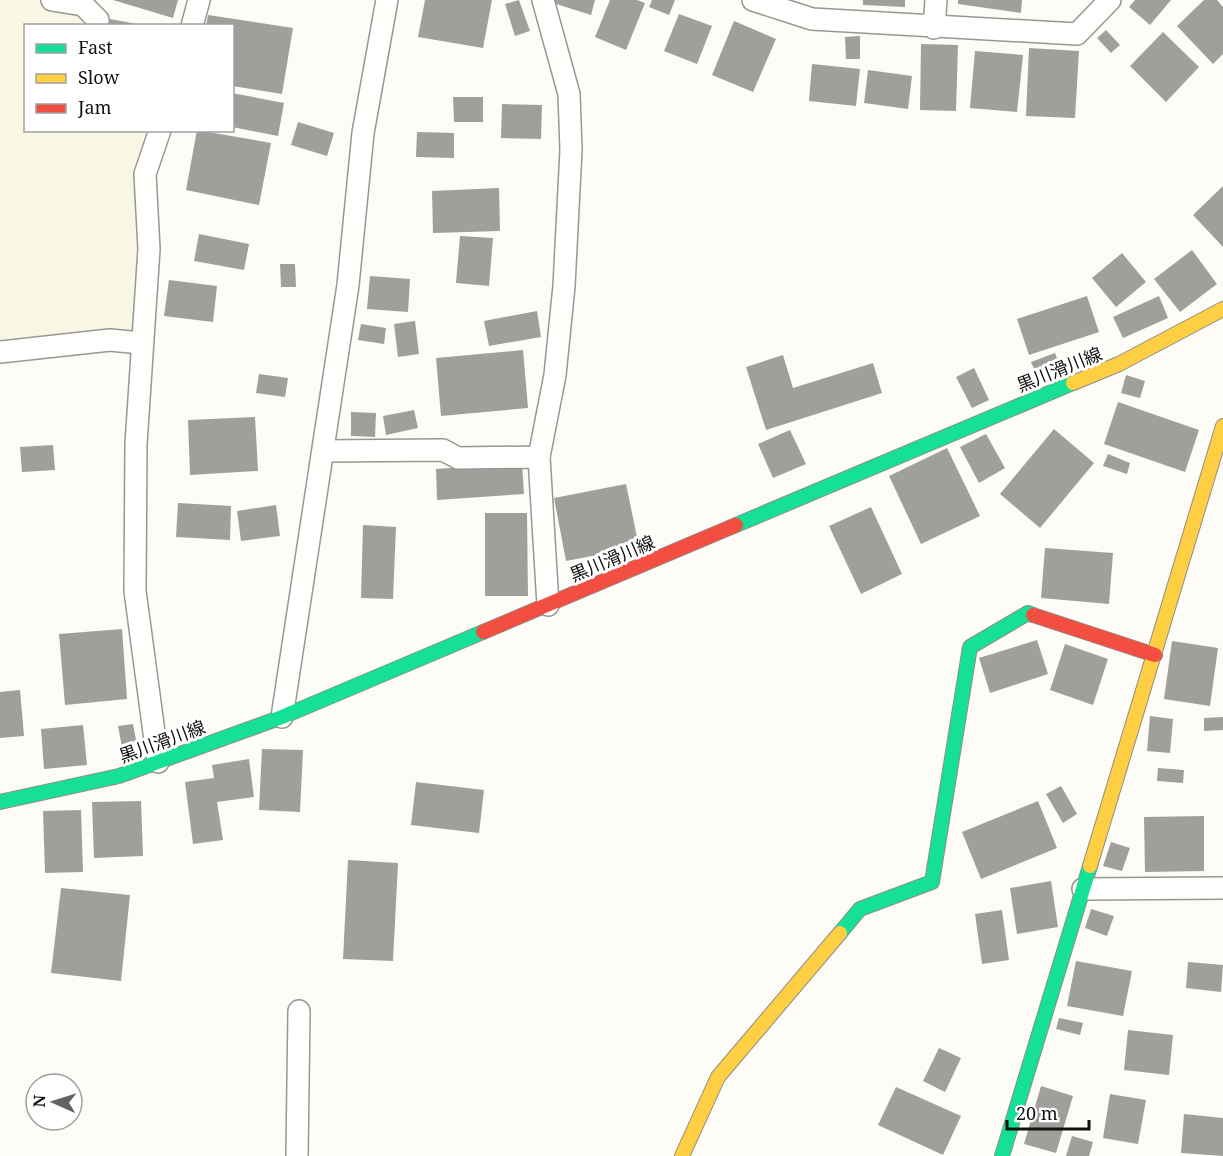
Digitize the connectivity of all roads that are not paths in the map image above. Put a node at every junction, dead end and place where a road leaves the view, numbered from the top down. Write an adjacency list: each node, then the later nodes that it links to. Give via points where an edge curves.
1 (52, 0): 8 (street, via 83,5)
2 (199, 0): 9 (street)
3 (387, 0): 16 (street, via 363,133 348,285)
4 (543, 0): 17 (street, via 569,94 570,150 564,286 555,375)
5 (753, 0): 10 (street, via 812,19)
6 (936, 0): 10 (street)
7 (1110, 0): 10 (street, via 1077,34)
8 (97, 24)
9 (193, 24)
10 (934, 28)
11 (159, 132): 13 (street, via 145,174 149,249)
12 (1223, 309): 18 (street, 黒川滑川線, via 1119,363)
13 (141, 343): 14 (street, via 110,340); 21 (street, via 135,591)
14 (0, 352)
15 (1223, 426): 19 (street)
16 (322, 451): 17 (street, via 443,450 458,458); 20 (street)
17 (539, 457): 18 (street)
18 (548, 605): 20 (street, 黒川滑川線)
19 (1155, 655): 24 (street); 27 (street, via 1028,613 970,647 932,882 861,909 718,1077)
20 (282, 717): 21 (street, 黒川滑川線)
21 (158, 762): 22 (street, 黒川滑川線, via 119,776)
22 (0, 802)
23 (1223, 888): 24 (street)
24 (1083, 889): 28 (street)
25 (299, 1011): 26 (street)
26 (297, 1156)
27 (682, 1156)
28 (1002, 1156)

